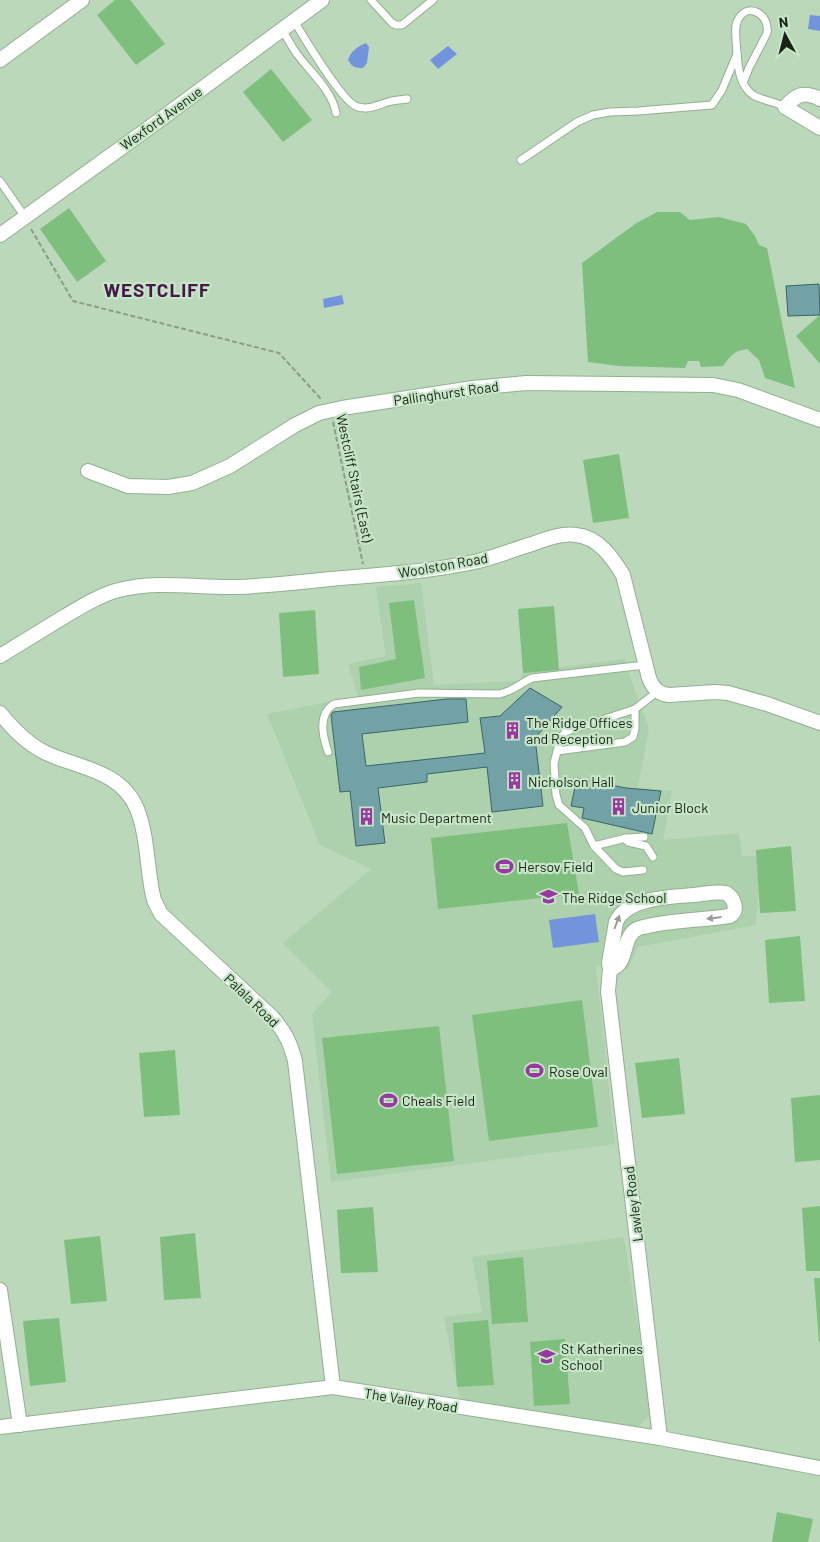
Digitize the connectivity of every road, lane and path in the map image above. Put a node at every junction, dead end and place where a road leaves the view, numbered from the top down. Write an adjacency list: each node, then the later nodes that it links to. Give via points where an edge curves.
1 (82, 0): 8 (street)
2 (322, 0): 5 (street, Wexford Avenue)
3 (371, 0): 4 (lane, via 396,25 402,25)
4 (433, 0)
5 (294, 21): 6 (street, Wexford Avenue); 10 (lane, via 321,65 352,105 365,108)
6 (282, 30): 13 (lane, via 321,83); 17 (street, Wexford Avenue)
7 (737, 54): 9 (lane); 9 (lane, via 737,20 745,12 758,12 767,22 767,33); 15 (lane, via 712,105 593,115)
8 (0, 60)
9 (743, 83): 12 (lane, via 753,95)
10 (407, 99)
11 (820, 99): 12 (street, via 801,94)
12 (785, 107): 14 (street)
13 (336, 114)
14 (820, 128)
15 (520, 160)
16 (0, 181): 17 (lane)
17 (25, 218): 18 (street, Wexford Avenue); 19 (path, Westcliff Stairs (East), via 73,301 279,353)
18 (0, 236)
19 (331, 410): 20 (street, Pallinghurst Road, via 511,384 689,384 738,390); 21 (street, Pallinghurst Road, via 303,420 230,466 192,483 168,487 128,486); 22 (path, Westcliff Stairs (East))
20 (820, 420)
21 (88, 471)
22 (366, 576): 23 (street, Woolston Road, via 240,587 175,585 121,589 75,610); 24 (street, Woolston Road, via 474,562 559,536 588,538 608,553 623,575)
23 (0, 656)
24 (645, 665): 25 (street, Woolston Road); 30 (lane, via 532,678 510,692 499,694 419,693 334,704 322,724)
25 (658, 692): 26 (lane); 28 (street, via 669,695 728,693)
26 (635, 709): 29 (lane, via 565,732); 29 (lane, via 633,737 625,742)
27 (0, 713): 38 (street, Palala Road, via 28,742 44,752 109,776 124,790 136,806 140,819 152,891 161,914 272,1017 289,1041 295,1061)
28 (820, 723)
29 (557, 751): 33 (lane, via 554,763 557,801 585,828)
30 (328, 752)
31 (644, 837): 32 (lane)
32 (626, 838): 33 (lane); 34 (lane, via 628,842 646,846)
33 (594, 846): 35 (lane, via 619,871)
34 (653, 857)
35 (643, 870)
36 (610, 969): 36 (street, Lawley Road, one-way to 36, via 616,922 628,908 658,899 715,893 726,893 732,898 735,909 730,916 636,929 628,939 620,962); 41 (street, Lawley Road, via 608,992)
37 (0, 1290): 39 (street)
38 (333, 1388): 39 (street, The Valley Road); 41 (street, The Valley Road)
39 (20, 1424): 40 (street, The Valley Road)
40 (0, 1427)
41 (660, 1438): 42 (street, The Valley Road)
42 (820, 1468)

